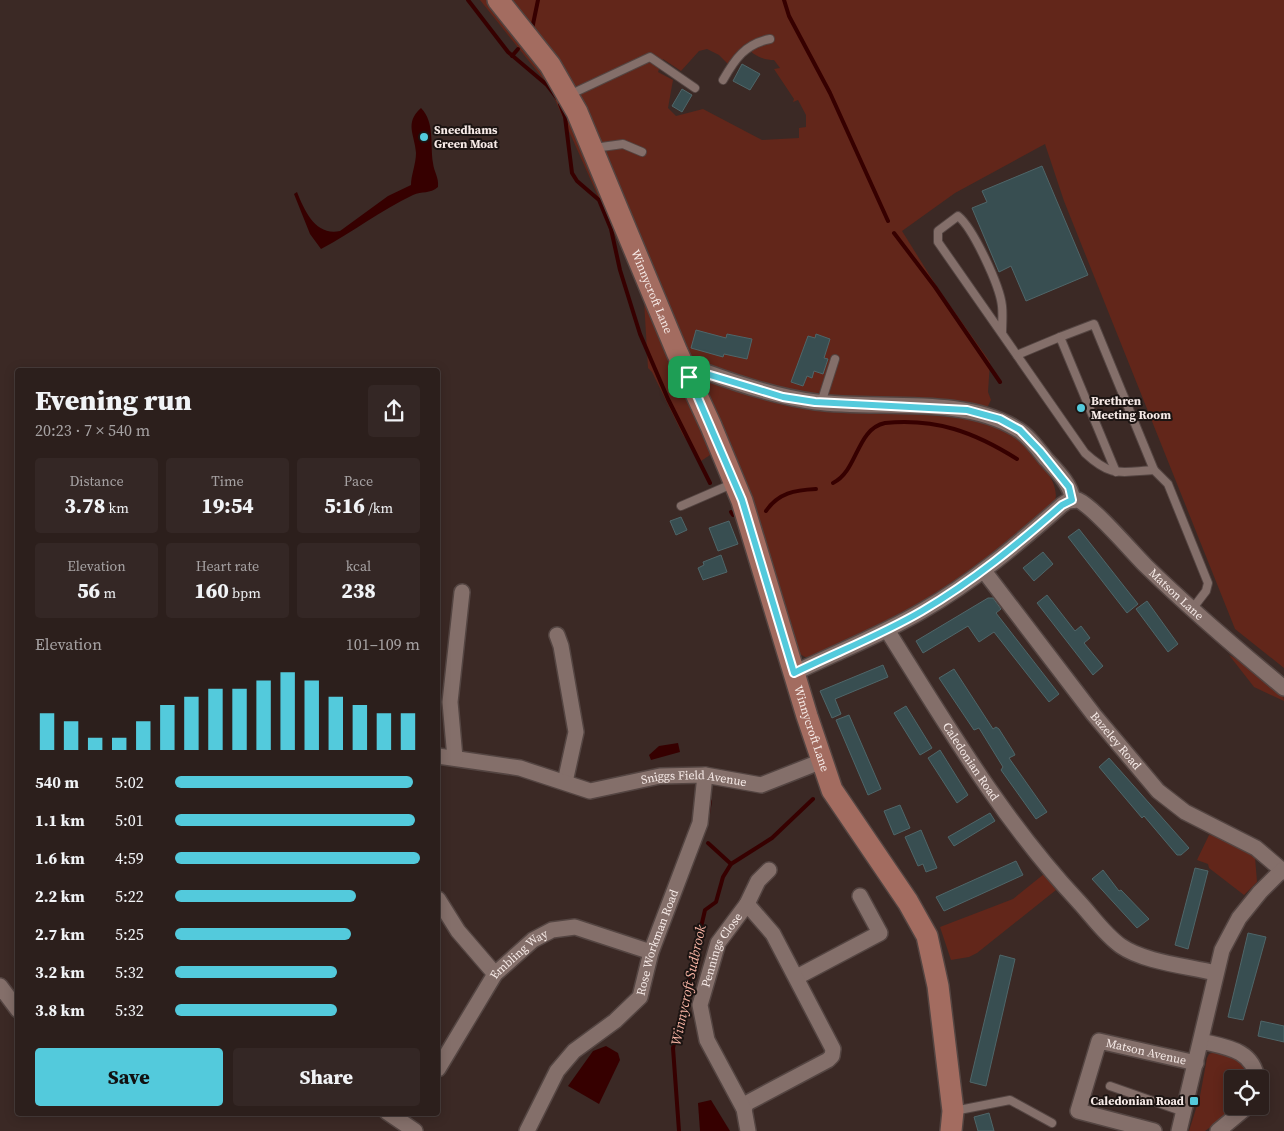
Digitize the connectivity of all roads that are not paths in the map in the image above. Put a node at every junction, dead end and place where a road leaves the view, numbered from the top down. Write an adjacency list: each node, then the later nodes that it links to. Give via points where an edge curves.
1 (498, 0): 5 (street, Winnycroft Lane, via 540,52)
2 (770, 39): 3 (lane, via 747,47)
3 (723, 80)
4 (695, 88): 5 (lane, via 650,57)
5 (569, 95): 6 (street, Winnycroft Lane)
6 (594, 148): 7 (lane, via 623,144); 12 (street, Winnycroft Lane)
7 (642, 152)
8 (1002, 333): 8 (lane, via 1002,305 983,254 966,222 958,216 938,231 938,242); 10 (lane)
9 (1060, 337): 10 (lane); 14 (lane, via 1094,324); 15 (lane)
10 (1017, 355): 15 (lane, via 1085,453)
11 (835, 359): 13 (lane)
12 (689, 377): 13 (street, via 706,372 783,397); 16 (street, Winnycroft Lane)
13 (821, 403): 17 (street, via 967,410 1000,419 1020,430 1040,451 1069,487)
14 (1154, 470): 15 (lane); 21 (lane, via 1168,484 1208,583)
15 (1116, 472)
16 (734, 483): 18 (lane); 24 (street, Winnycroft Lane, via 742,500)
17 (1072, 500): 19 (street); 21 (street, Matson Lane, via 1080,500 1086,505)
18 (681, 506)
19 (984, 570): 22 (street, via 939,601); 32 (street, Bazeley Road, via 1094,715 1158,791 1184,812 1256,848)
20 (462, 592): 27 (street, via 450,702)
21 (1193, 608): 25 (street, Matson Lane)
22 (887, 630): 24 (street); 37 (street, Caledonian Road, via 976,772 1048,868 1114,941 1145,957)
23 (557, 635): 30 (street, via 576,732)
24 (794, 673): 28 (street, Winnycroft Lane)
25 (1284, 688)
26 (440, 756): 27 (street, Sniggs Field Avenue)
27 (455, 758): 30 (street, Sniggs Field Avenue, via 520,768)
28 (822, 761): 29 (street, Sniggs Field Avenue, via 761,785); 51 (street, Winnycroft Lane, via 832,790 908,902 927,936 938,986)
29 (706, 775): 30 (street, Sniggs Field Avenue, via 660,776 590,790); 36 (street, Rose Workman Road, via 700,823)
30 (565, 782)
31 (769, 870): 35 (street, Pennings Close, via 758,881)
32 (1283, 871): 37 (street, Matson Avenue, via 1239,918 1222,950)
33 (860, 896): 39 (street, via 880,933)
34 (440, 902): 38 (street, via 458,931)
35 (747, 904): 39 (street, Pennings Close, via 773,934); 47 (street, Pennings Close, via 718,943 700,1005 707,1040)
36 (651, 952): 38 (street, Embling Way, via 575,927 552,930 533,940); 54 (street, Rose Workman Road, via 640,997 615,1021 574,1051 558,1071)
37 (1215, 973): 42 (street, Matson Avenue)
38 (495, 974): 43 (street, Embling Way)
39 (797, 978): 47 (street, Pennings Close, via 833,1049 832,1056 747,1104)
40 (0, 986): 41 (street)
41 (15, 1006)
42 (1201, 1041): 44 (street, Matson Avenue); 45 (street, Matson Avenue, via 1241,1052)
43 (440, 1062)
44 (1196, 1063): 48 (street, Matson Avenue); 56 (street, Matson Avenue, via 1099,1041 1078,1111)
45 (1255, 1070)
46 (1110, 1086): 48 (lane)
47 (744, 1109): 55 (street, Pennings Close)
48 (1184, 1112): 57 (street, Matson Avenue)
49 (1237, 1115): 58 (street)
50 (393, 1116): 53 (street)
51 (952, 1121): 52 (lane, via 1010,1100)
52 (1052, 1124)
53 (408, 1125)
54 (526, 1131)
55 (748, 1131)
56 (1154, 1131)
57 (1179, 1131)
58 (1218, 1131)

